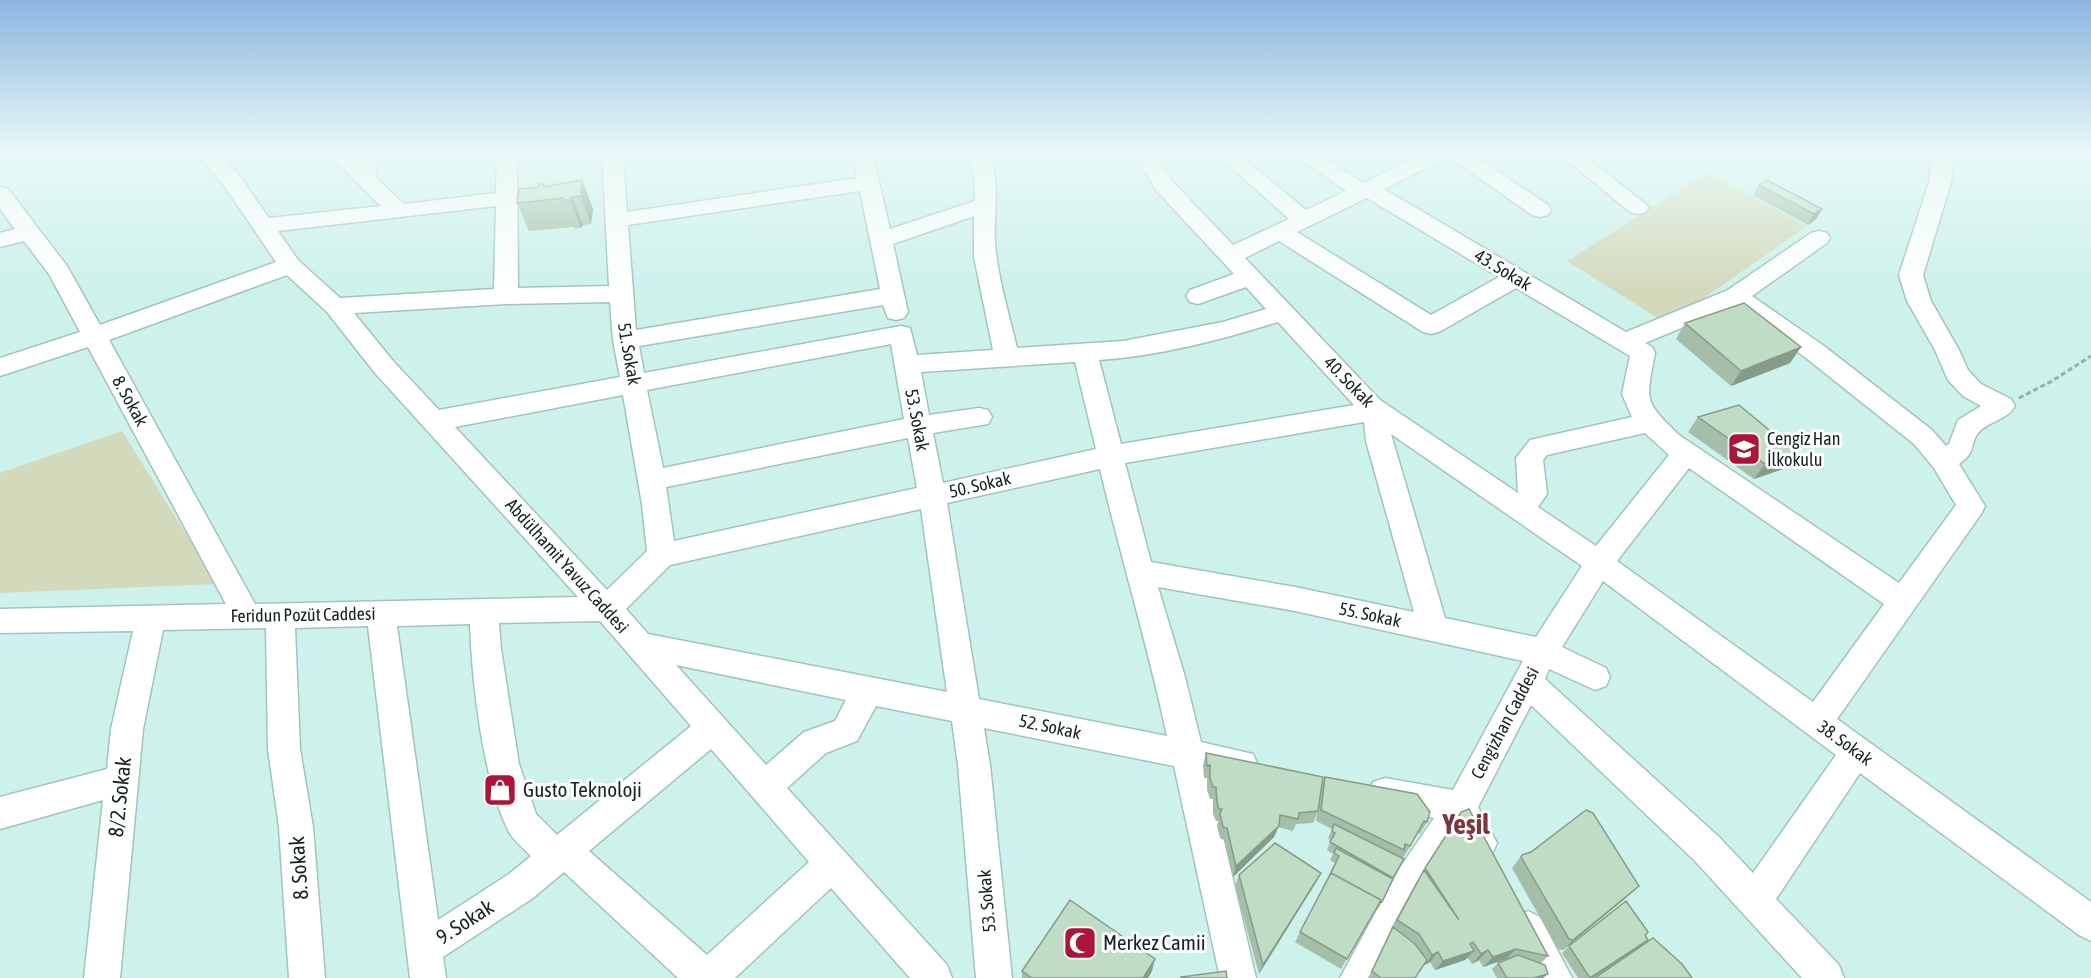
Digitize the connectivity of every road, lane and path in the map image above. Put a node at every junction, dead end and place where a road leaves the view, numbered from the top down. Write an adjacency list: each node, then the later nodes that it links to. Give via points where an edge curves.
1 (3, 198): 24 (street, 8. Sokak)
2 (244, 198): 22 (street, Abdülhamit Yavuz Caddesi)
3 (385, 198): 19 (street)
4 (507, 198): 19 (street); 34 (street)
5 (615, 198): 20 (street, 51. Sokak)
6 (766, 198): 20 (street)
7 (872, 198): 27 (street, 53. Sokak)
8 (985, 198): 16 (street)
9 (1176, 198): 28 (street, 40. Sokak)
10 (1278, 198): 21 (street)
11 (1349, 198): 21 (street)
12 (1378, 198): 31 (street, 43. Sokak)
13 (1522, 198): 18 (street)
14 (1626, 198): 17 (street)
15 (1935, 198): 49 (street, via 1911,275 1919,301 1956,374 1972,390)
16 (985, 204): 27 (street); 45 (street, via 984,243)
17 (1638, 207)
18 (1540, 210)
19 (399, 211): 22 (street)
20 (616, 219): 32 (street, 51. Sokak)
21 (1304, 220): 23 (street)
22 (263, 226): 29 (street, Abdülhamit Yavuz Caddesi)
23 (1281, 231): 28 (street); 31 (street, via 1431,326)
24 (29, 232): 26 (street); 40 (street, 8. Sokak, via 59,272)
25 (1819, 238): 36 (street)
26 (0, 240)
27 (881, 240): 33 (street, 53. Sokak)
28 (1230, 256): 30 (street, 40. Sokak)
29 (290, 265): 37 (street, Abdülhamit Yavuz Caddesi); 40 (street)
30 (1249, 277): 35 (street); 38 (street, 40. Sokak)
31 (1516, 278): 42 (street, 43. Sokak)
32 (621, 294): 34 (street); 41 (street, 51. Sokak)
33 (893, 295): 39 (street, 53. Sokak); 41 (street)
34 (506, 296): 37 (street)
35 (1198, 296)
36 (1736, 296): 42 (street); 57 (street, via 1867,391 1923,437)
37 (334, 306): 52 (street, Abdülhamit Yavuz Caddesi)
38 (1283, 312): 43 (street, via 1224,330 1122,350); 50 (street, 40. Sokak)
39 (901, 334): 46 (street, 53. Sokak); 48 (street)
40 (94, 336): 47 (street); 68 (street, 8. Sokak)
41 (625, 340): 48 (street, 51. Sokak)
42 (1634, 348): 53 (street, via 1635,394)
43 (1085, 352): 45 (street); 56 (street)
44 (2091, 356): 49 (path)
45 (1007, 358): 46 (street)
46 (907, 364): 54 (street, 53. Sokak)
47 (0, 367)
48 (634, 385): 52 (street); 58 (street, 51. Sokak)
49 (2002, 406): 57 (street, via 1967,427 1959,450)
50 (1376, 411): 56 (street, 50. Sokak); 60 (street, 40. Sokak); 72 (street, via 1379,441)
51 (979, 417): 54 (street)
52 (434, 421): 65 (street, Abdülhamit Yavuz Caddesi)
53 (1650, 422): 55 (street); 60 (street, via 1539,447 1529,458 1533,494)
54 (918, 426): 58 (street); 59 (street, 53. Sokak)
55 (1686, 453): 62 (street, Cengizhan Caddesi); 64 (street)
56 (1111, 456): 59 (street, 50. Sokak); 63 (street)
57 (1943, 461): 64 (street, via 1971,506)
58 (652, 480): 61 (street, 51. Sokak)
59 (932, 496): 61 (street, 50. Sokak); 78 (street, 53. Sokak)
60 (1521, 509): 62 (street, 40. Sokak)
61 (661, 555): 65 (street)
62 (1599, 562): 74 (street, Cengizhan Caddesi); 79 (street, 38. Sokak)
63 (1139, 572): 72 (street, 55. Sokak); 82 (street, via 1170,677)
64 (1904, 602): 79 (street)
65 (607, 609): 66 (street, Feridun Pozüt Caddesi); 73 (street, Abdülhamit Yavuz Caddesi)
66 (484, 612): 67 (street, Feridun Pozüt Caddesi); 89 (street, via 503,764 522,824)
67 (381, 614): 69 (street, Feridun Pozüt Caddesi); 95 (street, 9. Sokak)
68 (248, 616): 69 (street, Feridun Pozüt Caddesi); 70 (street, Feridun Pozüt Caddesi)
69 (280, 616): 97 (street, 8. Sokak, via 284,749 296,827)
70 (151, 618): 71 (street, Feridun Pozüt Caddesi); 84 (street, 8/2. Sokak, via 127,729)
71 (0, 621)
72 (1433, 628): 74 (street, 55. Sokak)
73 (639, 645): 77 (street, 52. Sokak); 80 (street, Abdülhamit Yavuz Caddesi)
74 (1543, 652): 75 (street, 55. Sokak); 76 (street, Cengizhan Caddesi)
75 (1595, 677)
76 (1528, 683): 87 (street, Cengizhan Caddesi); 93 (street, via 1707,849)
77 (868, 690): 78 (street, 52. Sokak); 85 (street, via 846,731 815,742)
78 (966, 709): 82 (street, 52. Sokak); 100 (street, 53. Sokak)
79 (1817, 722): 81 (street, 38. Sokak)
80 (712, 728): 85 (street, Abdülhamit Yavuz Caddesi); 89 (street, 9. Sokak)
81 (1857, 751): 93 (street); 94 (street, 38. Sokak)
82 (1186, 755): 83 (street, 52. Sokak); 101 (street)
83 (1266, 770)
84 (122, 780): 88 (street); 96 (street, 8/2. Sokak)
85 (765, 787): 90 (street, Abdülhamit Yavuz Caddesi)
86 (1358, 787): 87 (street)
87 (1461, 807): 91 (street); 102 (street, Cengizhan Caddesi, via 1413,878)
88 (0, 813)
89 (560, 854): 95 (street, 9. Sokak); 98 (street)
90 (833, 863): 98 (street); 99 (street, Abdülhamit Yavuz Caddesi)
91 (1494, 867)
92 (1510, 897): 103 (street)
93 (1755, 900): 104 (street)
94 (2091, 922)
95 (426, 963)
96 (102, 978)
97 (307, 978)
98 (708, 978)
99 (934, 978)
100 (994, 978)
101 (1238, 978)
102 (1358, 978)
103 (1554, 978)
104 (1827, 978)

